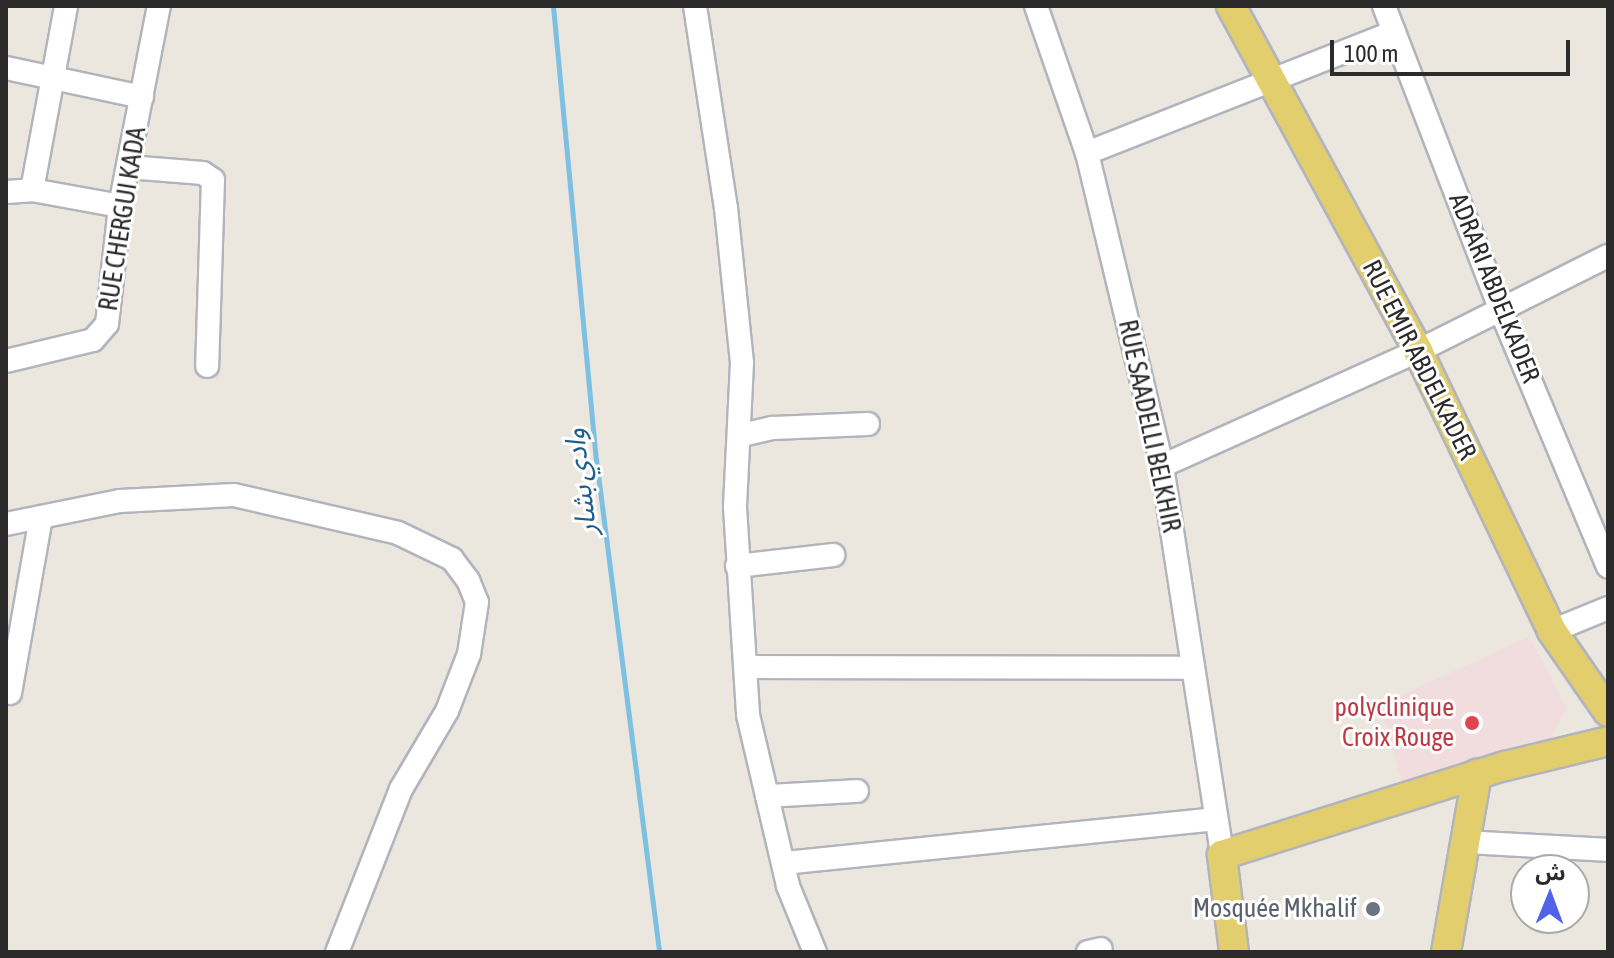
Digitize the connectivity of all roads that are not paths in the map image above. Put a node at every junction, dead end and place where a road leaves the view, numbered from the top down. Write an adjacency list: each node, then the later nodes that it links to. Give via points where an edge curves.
1 (66, 6): 9 (street)
2 (159, 6): 11 (street, RUE CHERGUI KADA)
3 (695, 6): 23 (street, via 734,273)
4 (1036, 6): 12 (street, RUE SAADELLI BELKHIR)
5 (1231, 6): 10 (main road, RUE EMIR ABDELKADER)
6 (1384, 6): 7 (street, ADRARI ABDELKADER)
7 (1394, 32): 10 (street); 18 (street, ADRARI ABDELKADER)
8 (6, 68): 9 (street)
9 (56, 75): 11 (street); 14 (street)
10 (1272, 81): 12 (street); 19 (main road, RUE EMIR ABDELKADER)
11 (142, 97): 13 (street, RUE CHERGUI KADA)
12 (1087, 153): 24 (street, RUE SAADELLI BELKHIR)
13 (128, 167): 16 (street, RUE CHERGUI KADA); 21 (street, via 203,173 213,180)
14 (32, 190): 15 (street); 16 (street)
15 (6, 192)
16 (120, 206): 20 (street, RUE CHERGUI KADA, via 107,324 93,340)
17 (1608, 256): 18 (street)
18 (1501, 311): 19 (street); 29 (street, ADRARI ABDELKADER)
19 (1418, 351): 24 (street); 31 (main road, RUE EMIR ABDELKADER)
20 (6, 361)
21 (207, 366)
22 (868, 424): 23 (street)
23 (742, 435): 28 (street, via 735,507)
24 (1162, 466): 33 (street, RUE SAADELLI BELKHIR)
25 (41, 518): 26 (street); 34 (street); 45 (street, via 120,501 194,494 266,499 398,533 452,559 468,580 477,602 469,654 447,711 401,789)
26 (6, 524)
27 (833, 555): 28 (street)
28 (737, 566): 32 (street)
29 (1608, 567)
30 (1608, 608): 31 (street)
31 (1552, 631): 35 (main road, RUE EMIR ABDELKADER)
32 (745, 667): 33 (street); 39 (street, via 748,715)
33 (1193, 668): 40 (street, RUE SAADELLI BELKHIR)
34 (10, 693)
35 (1608, 712)
36 (1608, 741): 37 (main road)
37 (1477, 774): 41 (main road); 43 (main road)
38 (857, 791): 39 (street)
39 (767, 796): 44 (street)
40 (1216, 819): 43 (street, RUE SAADELLI BELKHIR); 44 (street)
41 (1465, 842): 42 (street); 48 (main road)
42 (1608, 850)
43 (1222, 855): 47 (main road)
44 (784, 863): 46 (street)
45 (337, 952)
46 (815, 952)
47 (1234, 952)
48 (1446, 952)

